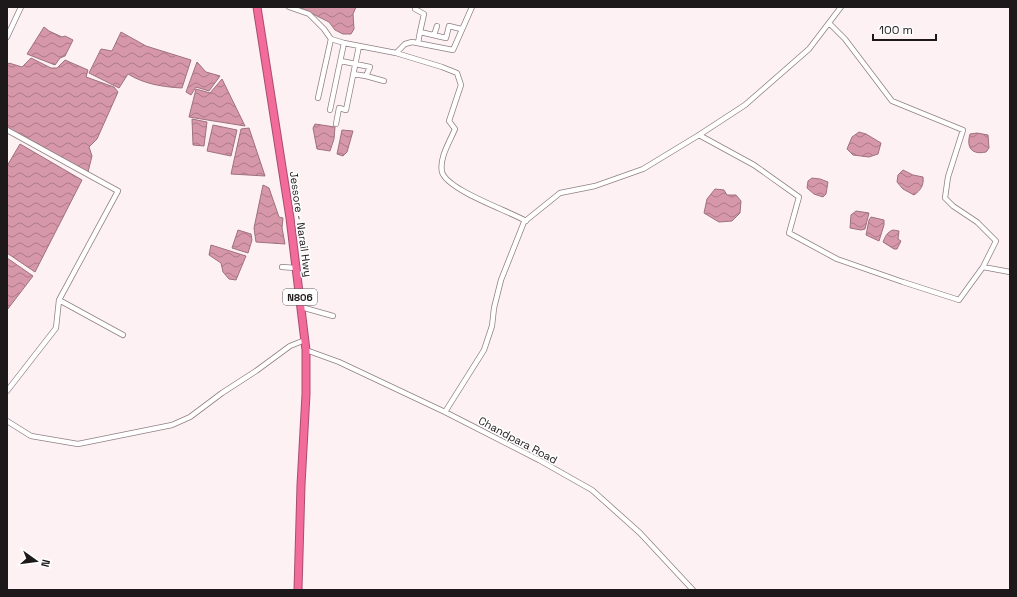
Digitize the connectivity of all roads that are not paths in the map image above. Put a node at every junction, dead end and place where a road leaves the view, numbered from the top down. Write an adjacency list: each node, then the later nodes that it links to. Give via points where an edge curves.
1 (20, 7): 12 (street)
2 (257, 7): 31 (highway, Jessore - Narail Hwy / N806)
3 (289, 7): 13 (street, via 309,14)
4 (416, 7): 10 (street, via 415,9 424,14)
5 (472, 7): 17 (street, via 453,50 412,42)
6 (841, 7): 7 (street)
7 (829, 23): 27 (street, via 809,49 751,100); 30 (street, via 845,39 892,101 964,130 948,177 945,198 977,222 996,241)
8 (436, 26): 11 (street)
9 (461, 29): 11 (street, via 449,26 446,38)
10 (420, 32): 11 (street); 15 (street)
11 (434, 35)
12 (7, 37)
13 (331, 39): 14 (street); 23 (street)
14 (344, 43): 16 (street); 18 (street)
15 (418, 43)
16 (359, 46): 17 (street); 19 (street)
17 (396, 54): 28 (street, via 457,73 461,85 449,120 455,129 442,159 442,172 447,180 473,196)
18 (341, 61): 19 (street); 24 (street)
19 (355, 64): 20 (street); 21 (street, via 370,67)
20 (353, 74): 21 (street); 25 (street, via 346,110 339,108)
21 (366, 76): 22 (street)
22 (384, 81)
23 (318, 98)
24 (330, 110)
25 (336, 124)
26 (7, 130): 33 (street, via 118,191)
27 (699, 135): 28 (street, via 643,169 594,186 560,193); 30 (street, via 754,165 799,197 789,233 837,259 959,300)
28 (526, 221): 40 (street, via 501,280 488,341)
29 (282, 267): 31 (street)
30 (983, 267): 32 (street)
31 (296, 268): 34 (highway, Jessore - Narail Hwy / N806)
32 (1010, 272)
33 (59, 300): 36 (street); 39 (street, via 56,328)
34 (301, 307): 35 (street); 37 (highway, Jessore - Narail Hwy / N806)
35 (333, 316)
36 (123, 335)
37 (305, 340): 38 (highway, Jessore - Narail Hwy / N806); 41 (street, via 290,346 190,417 172,425 78,444 31,436)
38 (306, 350): 40 (street, Chandpara Road, via 339,362); 42 (highway, Jessore - Narail Hwy / N806)
39 (7, 391)
40 (445, 412): 43 (street, Chandpara Road, via 592,490 640,533)
41 (7, 421)
42 (298, 590)
43 (693, 590)

